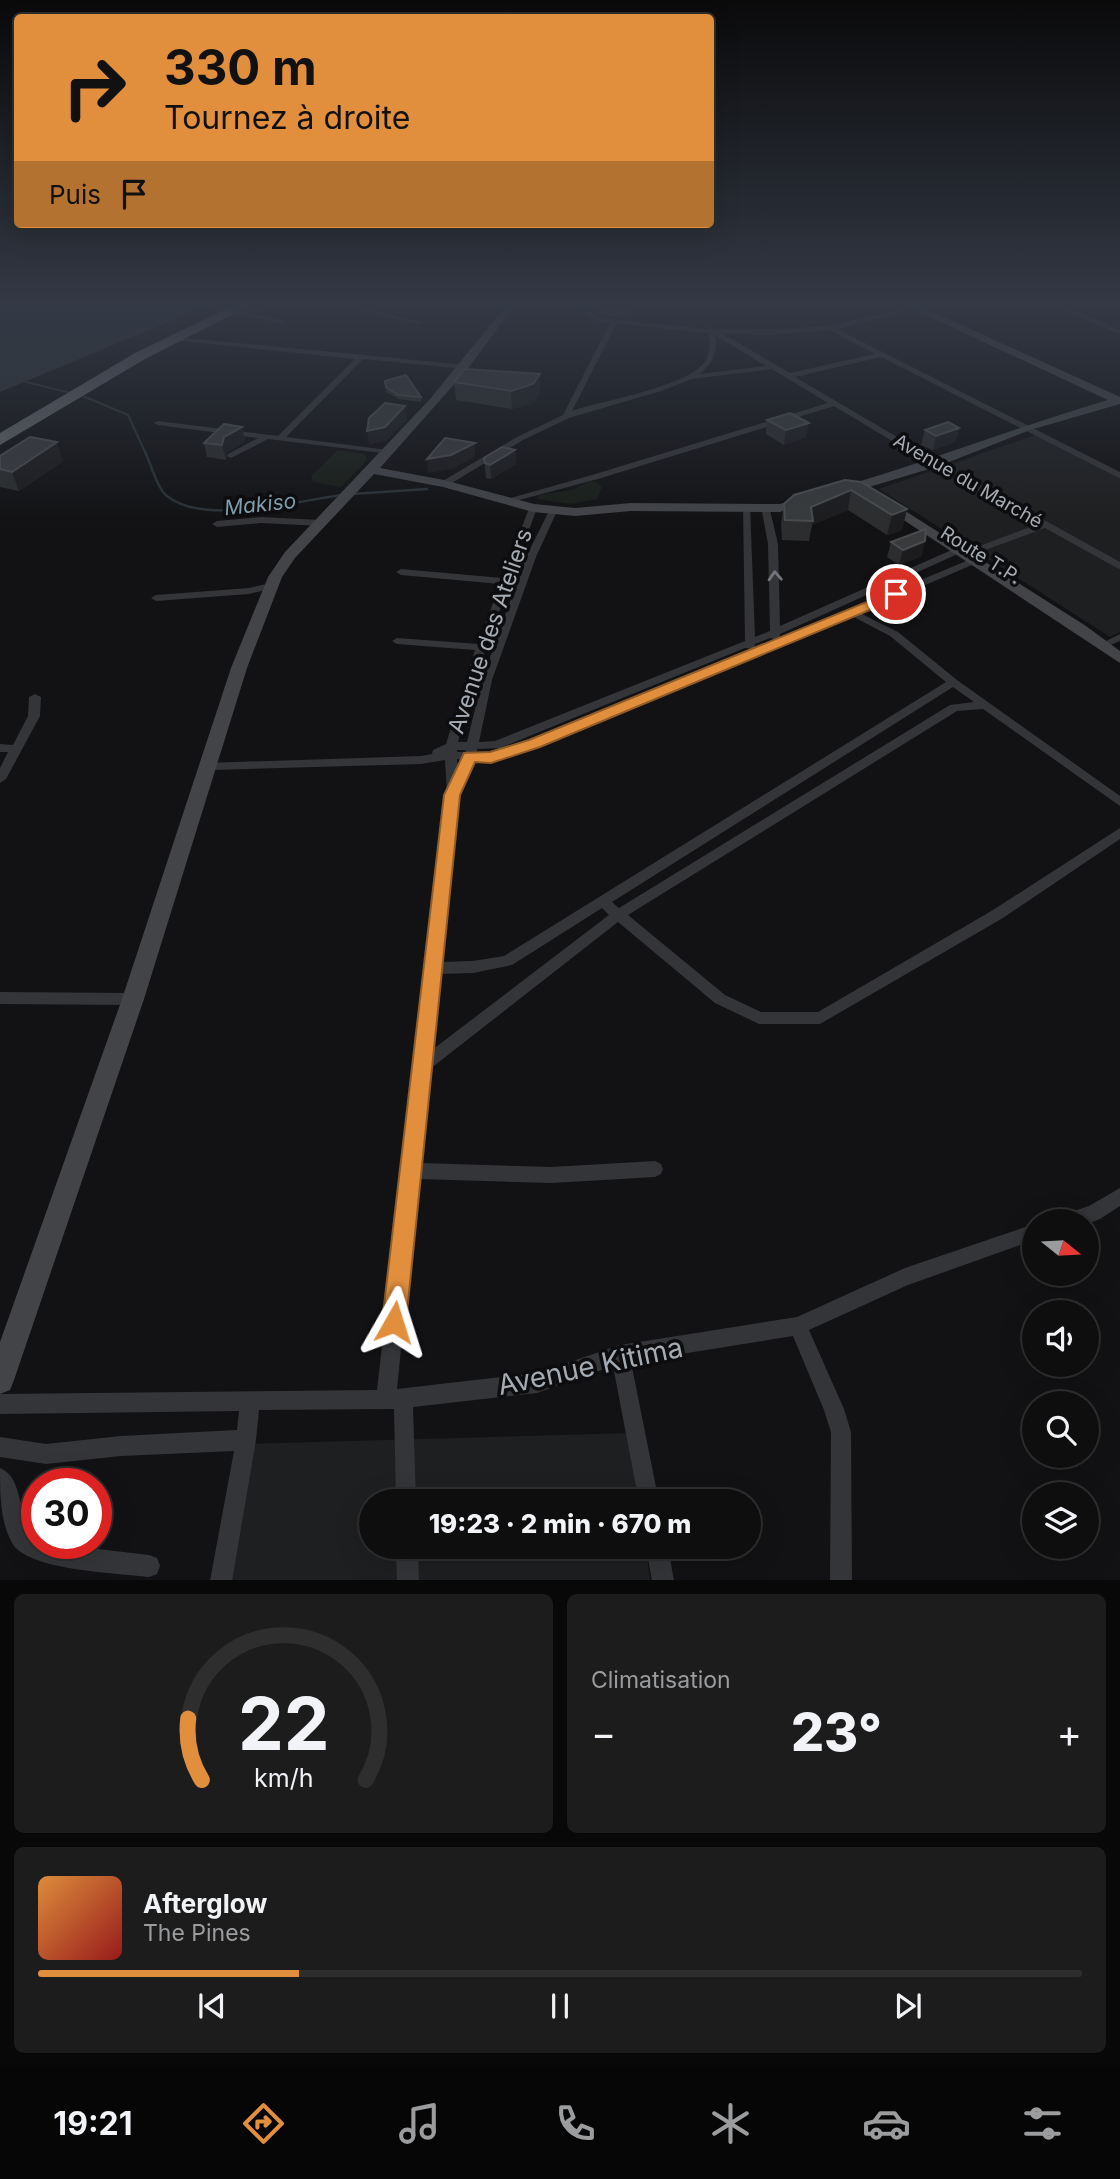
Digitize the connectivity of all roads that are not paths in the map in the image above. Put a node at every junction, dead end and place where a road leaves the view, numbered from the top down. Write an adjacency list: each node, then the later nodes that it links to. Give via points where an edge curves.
1 (108, 377): 18 (highway)
2 (341, 377): 17 (street)
3 (457, 377): 19 (street)
4 (586, 377): 10 (street)
5 (691, 377): 12 (street)
6 (789, 377): 11 (street, Avenue du Marché)
7 (928, 377): 15 (street)
8 (1067, 377): 9 (street)
9 (1119, 400): 15 (street)
10 (574, 401): 12 (street); 13 (street)
11 (835, 403): 21 (street, Avenue du Marché); 27 (street)
12 (597, 407): 13 (street)
13 (566, 416): 24 (street)
14 (158, 424): 16 (street)
15 (1026, 428): 21 (street); 23 (street)
16 (266, 437): 17 (street); 20 (street)
17 (279, 439): 19 (street)
18 (0, 440)
19 (388, 452): 22 (street)
20 (231, 456)
21 (935, 463): 25 (street); 34 (street, Avenue du Marché)
22 (372, 470): 24 (street); 32 (street)
23 (1120, 475)
24 (444, 484): 27 (street)
25 (851, 495): 35 (street, Route T.P.); 35 (street, Route T.P.)
26 (817, 498): 29 (street, via 780,508)
27 (508, 500): 30 (street)
28 (746, 506): 29 (street); 31 (street); 46 (street)
29 (765, 506): 44 (street, one-way to 29, via 773,544)
30 (533, 508): 31 (street); 39 (street, Avenue des Ateliers)
31 (554, 509): 59 (street, Avenue des Ateliers, via 531,557 487,680)
32 (321, 523): 33 (street, via 261,520); 40 (street, via 290,555)
33 (217, 524)
34 (1045, 524): 36 (street); 37 (street, Avenue du Marché)
35 (952, 552): 36 (street, Route T.P.); 44 (street)
36 (972, 559): 42 (street); 47 (street, Route T.P., via 1073,635)
37 (1120, 566)
38 (401, 572): 39 (street)
39 (505, 581): 48 (street, Avenue des Ateliers)
40 (271, 586): 41 (street); 60 (street, via 239,668)
41 (156, 598)
42 (851, 612): 44 (street); 51 (street, via 894,634)
43 (1120, 637): 47 (street)
44 (775, 638): 46 (street); 49 (street)
45 (397, 641): 48 (street)
46 (750, 641): 49 (street); 59 (street)
47 (1101, 646): 50 (street, Route T.P.)
48 (481, 647): 58 (street, Avenue des Ateliers)
49 (750, 654): 59 (street, via 535,744 491,758)
50 (1120, 658)
51 (953, 682): 53 (street); 54 (street)
52 (35, 697): 56 (street, via 34,716)
53 (984, 705): 57 (street, via 954,708); 63 (street)
54 (872, 733): 57 (street); 65 (street)
55 (0, 748): 56 (street)
56 (16, 749): 61 (street)
57 (888, 749): 66 (street)
58 (450, 751): 59 (street); 60 (street, via 421,760); 62 (street, Avenue des Ateliers)
59 (471, 752): 62 (street, Avenue des Ateliers)
60 (209, 766): 69 (street)
61 (0, 779)
62 (452, 795): 67 (street, Avenue des Ateliers)
63 (1120, 802)
64 (1120, 833): 66 (street, via 998,914 820,1018 759,1017 720,999)
65 (603, 902): 66 (street); 67 (street, via 507,961)
66 (618, 915): 70 (street)
67 (432, 968): 70 (street, Avenue des Ateliers)
68 (0, 998): 69 (street)
69 (133, 999): 78 (street)
70 (422, 1066): 72 (street, Avenue des Ateliers)
71 (655, 1168): 72 (street, via 551,1175)
72 (411, 1171): 79 (street, Avenue des Ateliers)
73 (1120, 1196): 74 (street)
74 (1099, 1210)
75 (1022, 1236): 76 (street, Avenue Kitima, via 905,1277)
76 (799, 1326): 77 (street, Avenue Kitima); 93 (street, via 841,1432)
77 (621, 1354): 79 (street, Avenue Kitima, via 537,1383); 86 (street)
78 (1, 1374)
79 (394, 1398): 80 (street, Avenue Kitima); 85 (street, Avenue des Ateliers)
80 (250, 1403): 81 (street, Avenue Kitima); 82 (street)
81 (0, 1404)
82 (247, 1440): 83 (street, via 46,1454); 90 (street)
83 (0, 1447)
84 (0, 1478): 89 (street, via 7,1486 13,1521 23,1540 45,1552)
85 (404, 1489)
86 (647, 1489)
87 (407, 1559): 91 (street)
88 (659, 1559): 92 (street)
89 (149, 1566)
90 (221, 1580)
91 (408, 1580)
92 (663, 1580)
93 (841, 1580)

